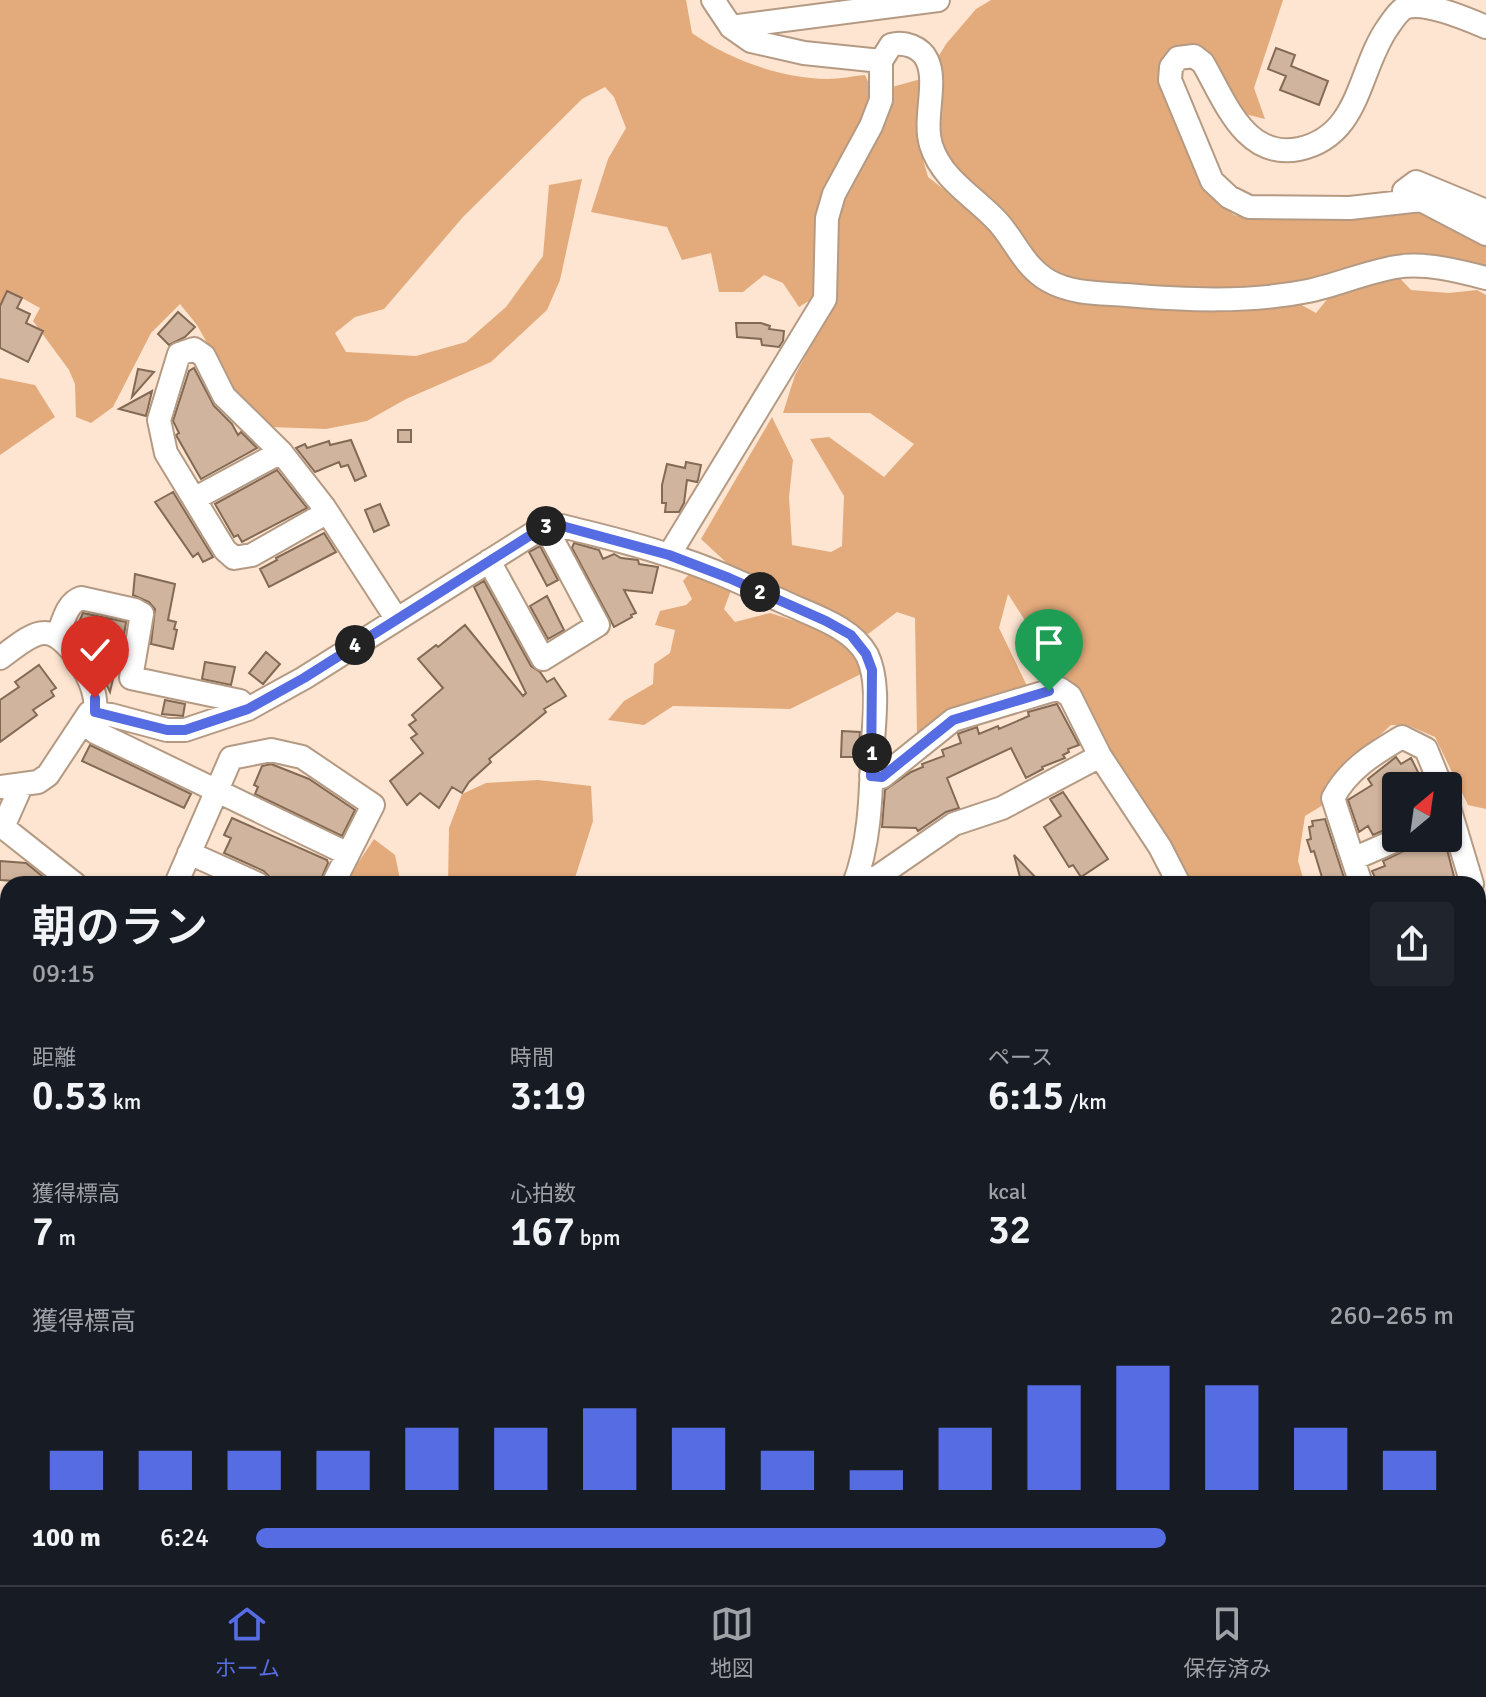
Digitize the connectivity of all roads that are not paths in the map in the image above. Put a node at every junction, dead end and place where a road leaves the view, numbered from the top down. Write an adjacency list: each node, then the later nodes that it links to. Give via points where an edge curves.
1 (713, 0): 3 (street)
2 (938, 0): 3 (street)
3 (731, 27): 5 (street, via 751,41)
4 (1486, 27): 6 (street, via 1437,8 1404,8 1379,39 1351,113 1313,146 1294,150 1272,150 1242,130 1194,56 1178,58 1171,67 1170,80 1212,181 1229,197 1249,207 1350,208)
5 (881, 61): 9 (street, via 891,45 900,43 922,54 930,81 931,144 942,169 998,222 1032,270 1052,283 1078,292 1191,300 1306,291 1398,266); 14 (street, via 881,100 827,218 825,299)
6 (1403, 202): 7 (street, via 1404,191 1416,182); 8 (street, via 1421,200)
7 (1486, 211)
8 (1486, 234)
9 (1486, 278)
10 (281, 452): 11 (street); 11 (street, via 224,396 204,356 194,349 179,354 159,420 166,453); 12 (street)
11 (194, 499): 12 (street, via 234,558 252,555 319,517)
12 (324, 507): 16 (street)
13 (545, 526): 14 (street); 15 (street); 15 (street, via 598,625 543,659)
14 (669, 555): 23 (street, via 851,635 872,670)
15 (489, 561): 16 (street)
16 (396, 618): 19 (street)
17 (57, 637): 18 (street, via 36,635); 19 (street, via 75,599 135,610 142,614 131,678 240,701); 20 (street, via 91,681)
18 (0, 658)
19 (248, 709): 20 (street, via 185,730)
20 (95, 712): 24 (street, via 80,723 48,775 38,782); 25 (street, via 95,732)
21 (1100, 756): 23 (street, via 1077,707 1060,689 953,720 882,777); 36 (street, via 1002,808 954,824); 37 (street)
22 (1435, 772): 30 (street, via 1426,749 1402,737 1369,756 1340,784 1333,798)
23 (871, 776): 35 (street)
24 (9, 786): 31 (street, via 19,791 3,827)
25 (217, 790): 28 (street); 29 (street); 29 (street, via 231,758 271,750 302,757 373,805)
26 (1382, 846): 30 (street)
27 (1462, 852): 39 (street)
28 (189, 853): 32 (street); 33 (street)
29 (348, 854): 34 (street)
30 (1353, 859): 38 (street)
31 (65, 876)
32 (179, 876)
33 (240, 876)
34 (337, 876)
35 (865, 876)
36 (871, 876)
37 (1175, 876)
38 (1358, 876)
39 (1469, 876)

